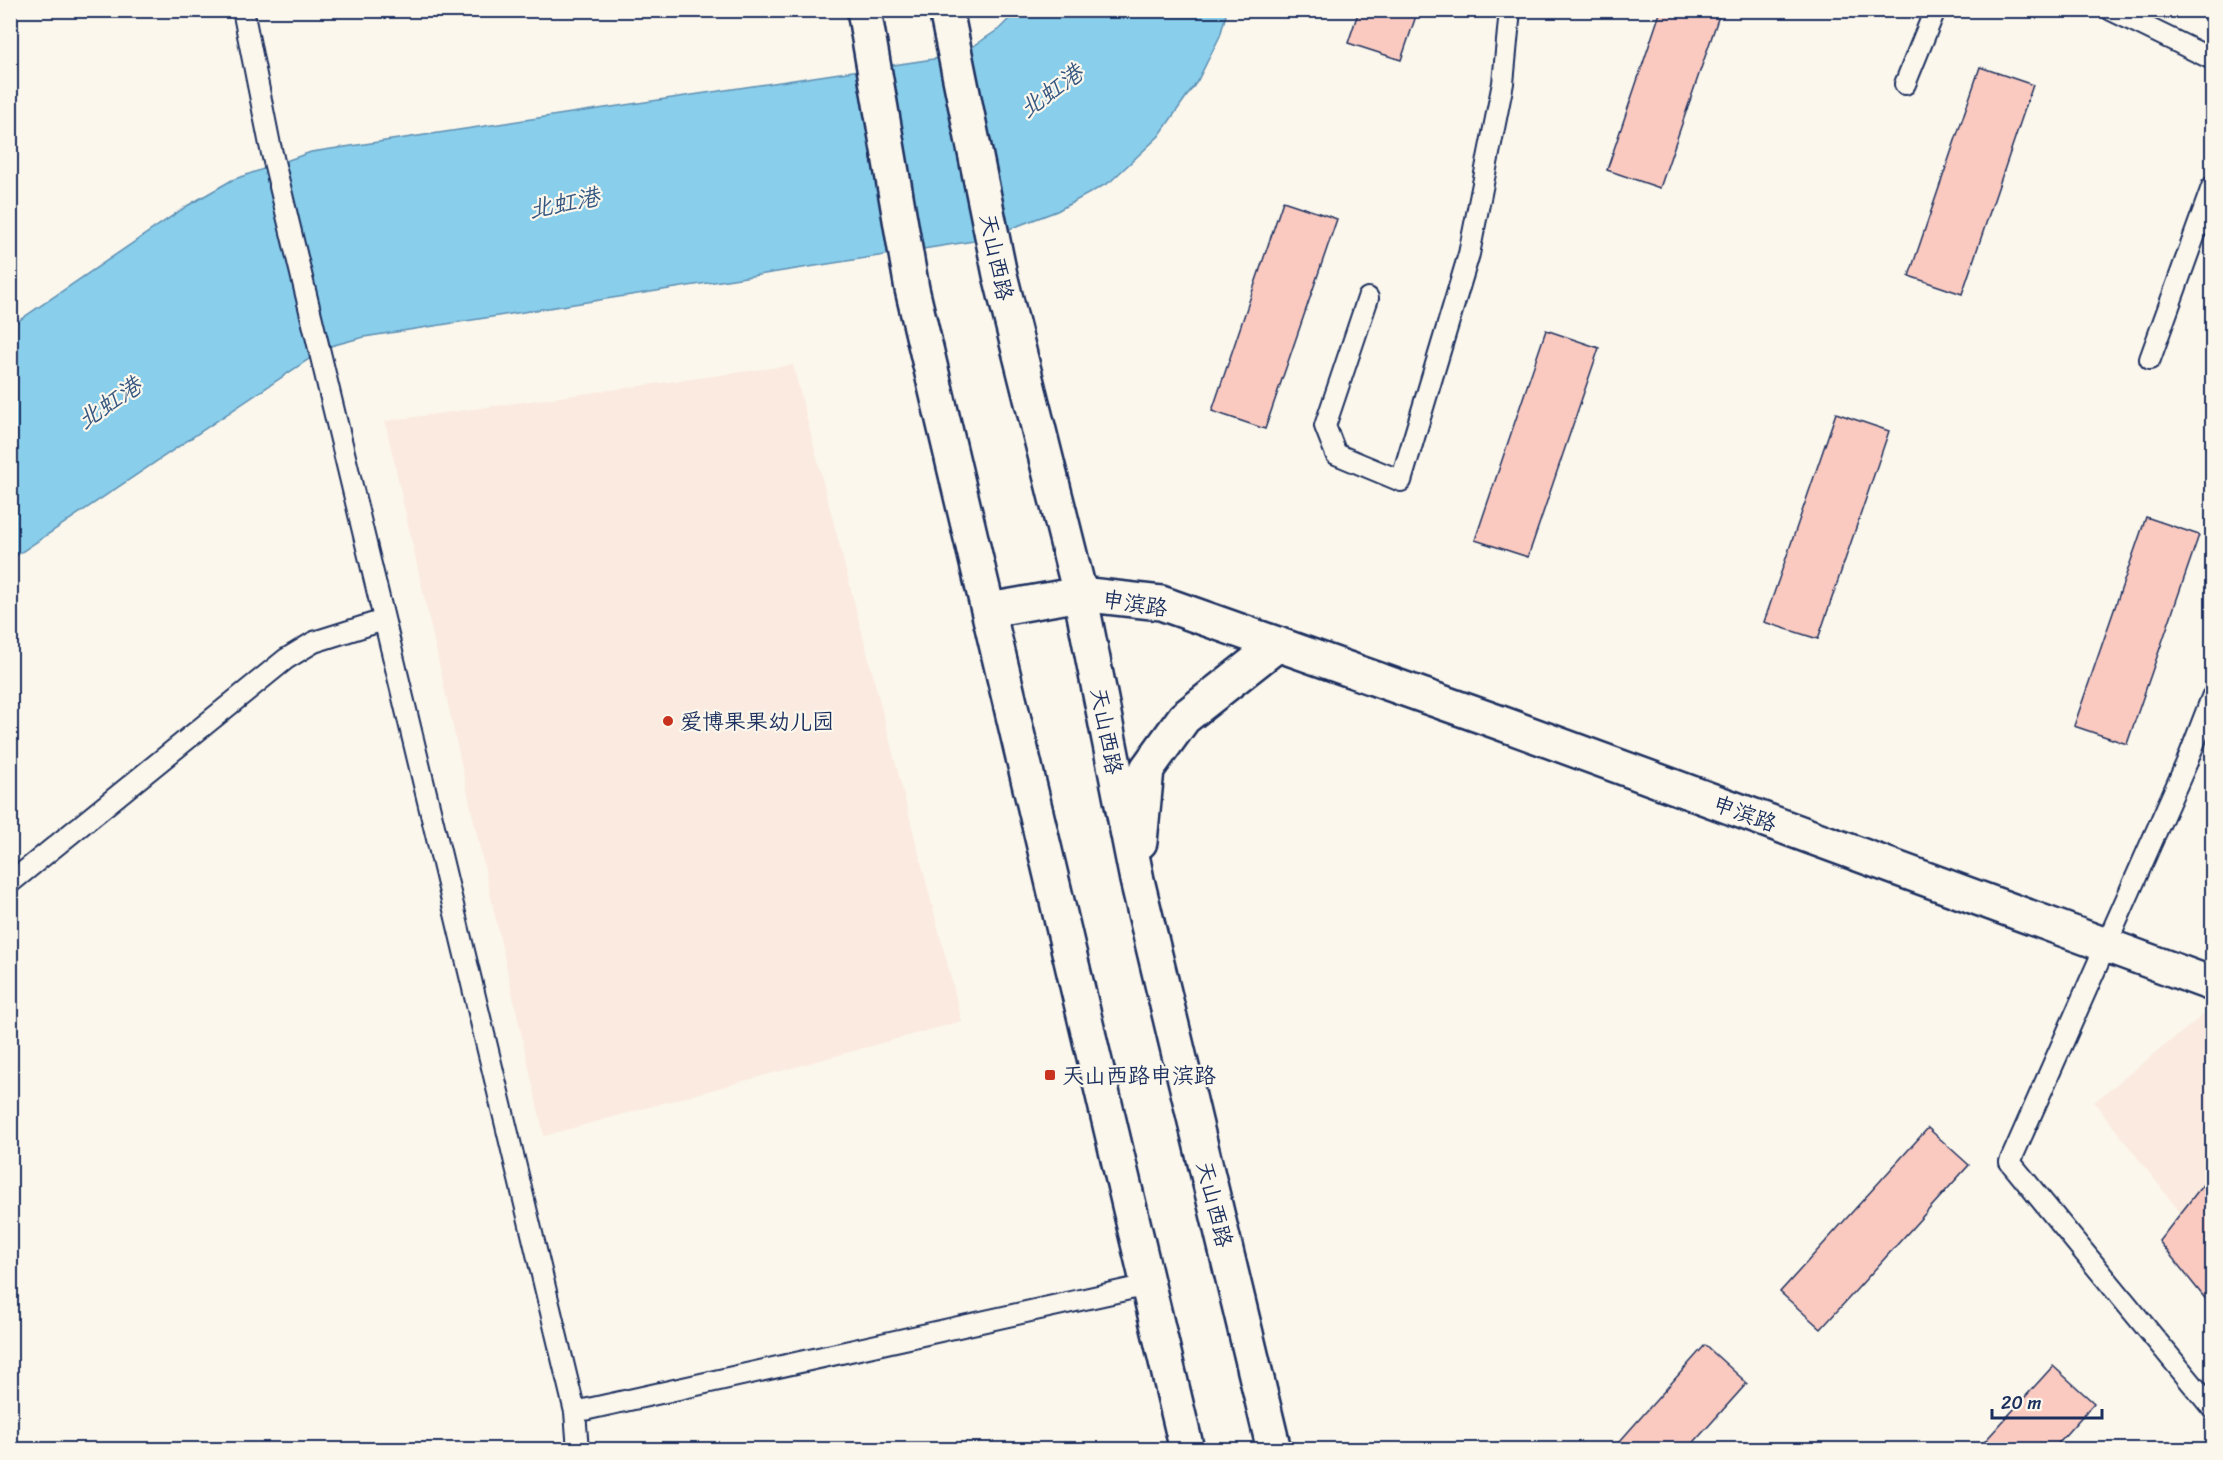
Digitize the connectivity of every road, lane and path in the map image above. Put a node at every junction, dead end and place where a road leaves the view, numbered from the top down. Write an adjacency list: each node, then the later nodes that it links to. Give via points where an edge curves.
1 (243, 10): 14 (lane, via 270,145)
2 (946, 10): 12 (main road, 天山西路, via 1000,275)
3 (1510, 10): 10 (lane, via 1503,83 1469,254 1401,480 1336,454 1325,426)
4 (1935, 10): 8 (lane)
5 (2110, 10): 7 (lane)
6 (864, 15): 13 (main road, via 912,289)
7 (2212, 59)
8 (1905, 84)
9 (2212, 187): 11 (lane)
10 (1368, 298)
11 (2150, 358)
12 (1080, 594): 13 (main road, 申滨路); 15 (main road, 申滨路, via 1161,603); 17 (main road, 天山西路)
13 (989, 610): 21 (main road)
14 (384, 620): 18 (lane, via 315,642 286,659); 23 (lane)
15 (1278, 644): 17 (main road, via 1184,718 1147,770); 19 (main road, 申滨路)
16 (2212, 697): 19 (lane)
17 (1137, 880): 26 (main road, 天山西路)
18 (10, 883)
19 (2105, 945): 20 (main road, 申滨路); 22 (lane, via 2010,1162)
20 (2212, 984)
21 (1148, 1285): 23 (lane); 25 (main road)
22 (2212, 1408)
23 (575, 1413): 24 (lane)
24 (578, 1449)
25 (1187, 1449)
26 (1274, 1449)

